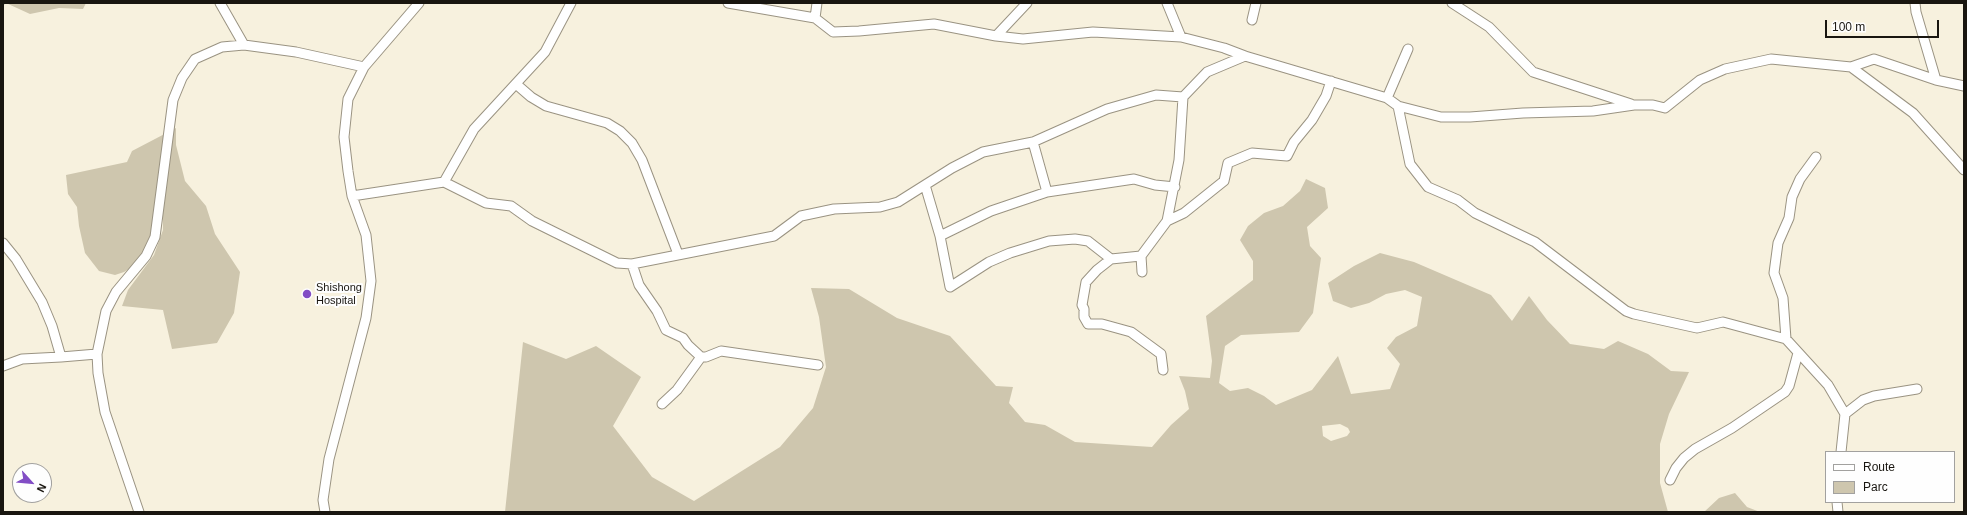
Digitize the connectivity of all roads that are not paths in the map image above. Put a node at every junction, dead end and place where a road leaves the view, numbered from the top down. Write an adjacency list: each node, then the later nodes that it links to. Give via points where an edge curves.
1 (220, 3): 15 (street)
2 (419, 3): 18 (street)
3 (571, 3): 22 (street, via 545,52)
4 (728, 3): 11 (street)
5 (817, 3): 11 (street)
6 (1027, 3): 13 (street)
7 (1167, 3): 14 (street)
8 (1256, 3): 12 (street)
9 (1452, 3): 26 (street, via 1490,26 1533,72)
10 (1915, 3): 20 (street)
11 (815, 18): 13 (street, via 833,32 934,24)
12 (1252, 20)
13 (996, 36): 14 (street, via 1023,39 1093,32)
14 (1180, 37): 17 (street)
15 (244, 45): 18 (street, via 296,52); 46 (street, via 222,47 195,59 182,78 173,100 155,237 146,256 116,292 106,311)
16 (1408, 49): 25 (street)
17 (1245, 56): 21 (street); 24 (street, via 1207,72)
18 (364, 67): 35 (street, via 348,99 344,137)
19 (1852, 67): 20 (street, via 1874,59); 26 (street, via 1771,59 1725,69 1700,80 1665,108); 30 (street, via 1913,114)
20 (1936, 80): 23 (street)
21 (1331, 81): 25 (street); 36 (street, via 1326,96 1312,120 1294,142 1287,156 1252,153 1228,163 1224,181 1184,213)
22 (516, 84): 31 (street, via 474,129); 39 (street, via 546,106 607,123 632,143 642,160)
23 (1964, 86)
24 (1183, 98): 28 (street, via 1156,95 1107,109); 33 (street)
25 (1387, 98): 27 (street)
26 (1634, 105): 27 (street, via 1593,111 1470,117 1442,117)
27 (1398, 106): 44 (street, via 1410,164 1428,187 1458,200 1475,213 1535,242 1626,311 1697,328 1723,322)
28 (1033, 142): 32 (street, via 983,152); 34 (street)
29 (1816, 158): 44 (street, via 1800,179 1792,197 1789,218 1778,243 1774,273 1782,298)
30 (1964, 170)
31 (444, 182): 35 (street); 42 (street, via 486,203 510,206 532,221 617,263)
32 (925, 185): 37 (street); 39 (street, via 898,202 880,207 834,209 801,216 774,236)
33 (1175, 187): 34 (street, via 1134,179); 36 (street)
34 (1047, 192): 37 (street, via 991,211)
35 (352, 196): 58 (street, via 366,235 370,281 366,318 329,459 323,500)
36 (1167, 221): 40 (street)
37 (940, 236): 41 (street, via 950,287 989,262 1049,241 1088,241)
38 (3, 243): 47 (street, via 16,259 42,302)
39 (678, 254): 42 (street)
40 (1141, 256): 41 (street); 43 (street)
41 (1111, 259): 51 (street, via 1086,282 1081,301 1084,317 1088,324 1102,324 1131,332 1161,354)
42 (632, 264): 48 (street, via 639,285 666,330 683,338)
43 (1142, 272)
44 (1786, 339): 45 (street)
45 (1798, 353): 54 (street, via 1828,385); 56 (street, via 1785,392 1732,428 1695,448 1676,468)
46 (97, 354): 47 (street); 57 (street, via 105,412)
47 (61, 357): 50 (street, via 22,359)
48 (700, 357): 49 (street, via 721,351); 53 (street, via 677,390)
49 (818, 365)
50 (3, 366)
51 (1163, 370)
52 (1917, 389): 54 (street, via 1874,396 1863,400)
53 (662, 404)
54 (1845, 414): 55 (street)
55 (1841, 451)
56 (1670, 480)
57 (139, 512)
58 (325, 512)

